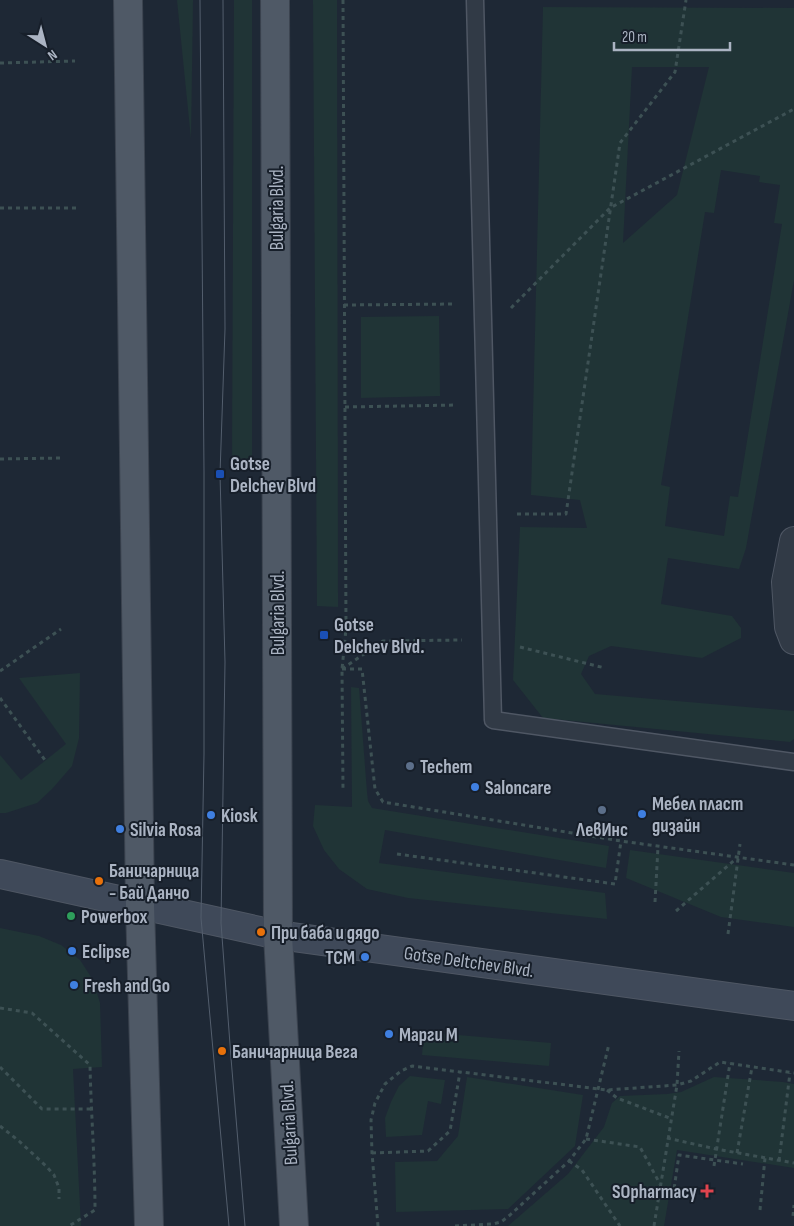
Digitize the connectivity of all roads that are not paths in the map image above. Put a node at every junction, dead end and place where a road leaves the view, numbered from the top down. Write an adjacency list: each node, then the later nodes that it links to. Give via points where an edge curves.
1 (128, 0): 8 (main road)
2 (275, 0): 9 (main road, Bulgaria Blvd.)
3 (475, 0): 6 (lane, via 492,720)
4 (794, 541): 5 (street, via 786,582 789,627)
5 (794, 640)
6 (794, 762)
7 (0, 874): 8 (street, Gotse Deltchev Blvd.)
8 (140, 905): 9 (street, Gotse Deltchev Blvd.); 11 (main road)
9 (278, 934): 10 (street, Gotse Deltchev Blvd.); 12 (main road, Bulgaria Blvd.)
10 (794, 1006)
11 (149, 1226)
12 (294, 1226)

